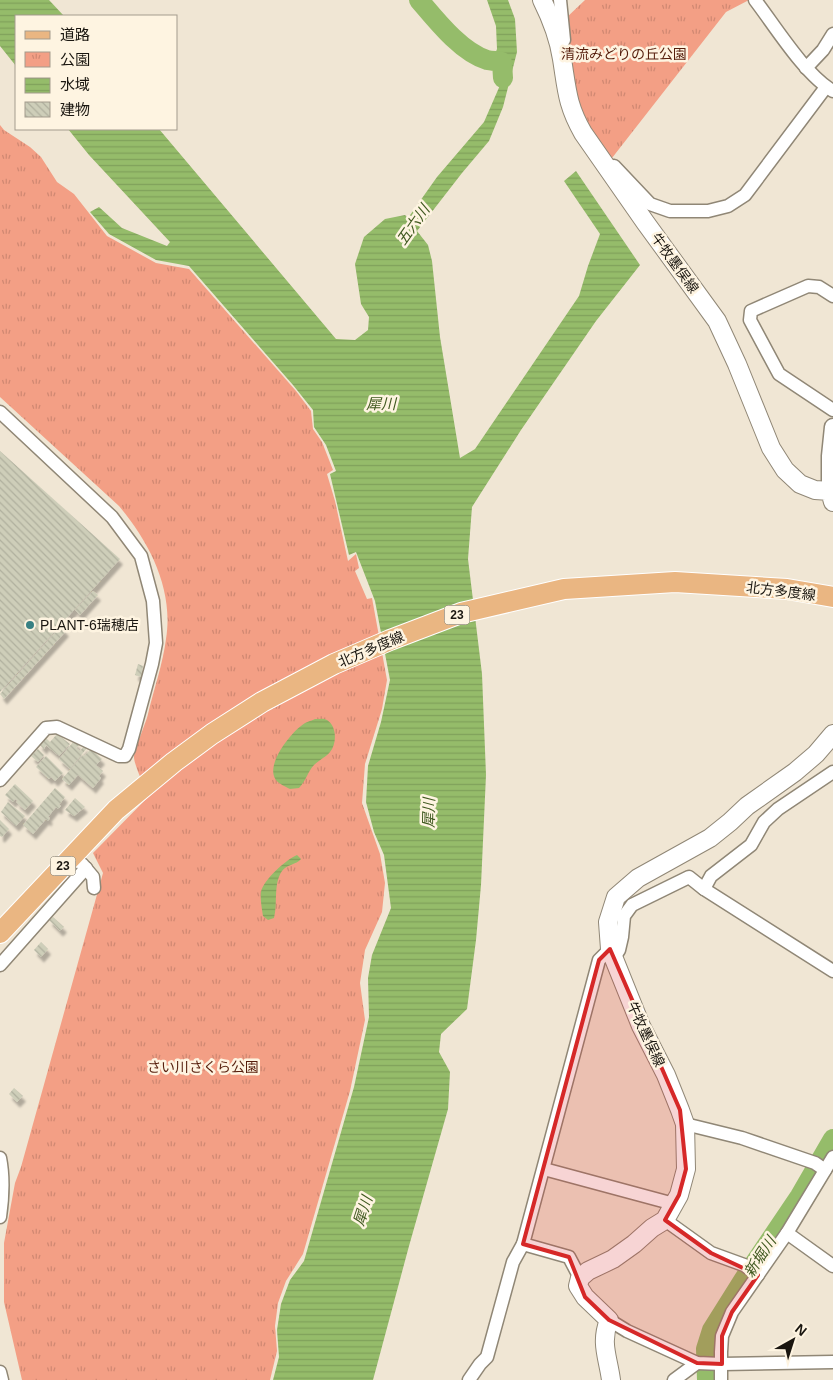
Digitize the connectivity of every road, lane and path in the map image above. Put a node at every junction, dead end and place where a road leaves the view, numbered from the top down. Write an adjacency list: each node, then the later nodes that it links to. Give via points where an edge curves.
1 (542, 0): 6 (main road, 牛牧墨俣線, via 551,19)
2 (560, 0): 6 (street, via 567,65)
3 (755, 0): 5 (street)
4 (833, 34): 5 (street)
5 (806, 68): 7 (street)
6 (564, 74): 8 (main road, 牛牧墨俣線, via 567,99)
7 (829, 89): 8 (street, via 745,195 728,206 708,211 670,211 650,204)
8 (583, 133): 13 (main road, 牛牧墨俣線, via 717,321 771,448 785,470 800,484)
9 (833, 296): 10 (street, via 819,287 808,286 751,312 750,320 779,374)
10 (833, 410)
11 (0, 412): 17 (street, via 112,517 140,556 153,601 156,642 125,756 57,727 46,728)
12 (833, 427): 13 (street, via 830,456)
13 (832, 496)
14 (833, 598): 18 (main road, 北方多度線 / 23, via 787,589 675,582 564,589 461,614 334,664 262,702 212,734 116,810)
15 (833, 734): 22 (main road, 牛牧墨俣線, via 795,772 747,806 710,838 626,887 616,897 608,922)
16 (833, 772): 20 (street, via 778,809 764,822 751,845 711,876)
17 (0, 780)
18 (80, 862): 19 (street, via 93,878); 21 (main road, 北方多度線 / 23); 23 (street)
19 (94, 888)
20 (704, 889): 22 (street, via 689,877 632,905 624,916 619,950); 24 (street)
21 (0, 933)
22 (611, 954): 25 (main road, 牛牧墨俣線); 29 (street, via 599,960)
23 (0, 965)
24 (833, 971)
25 (685, 1124): 28 (street, via 742,1138); 30 (main road, 牛牧墨俣線, via 686,1169)
26 (833, 1157): 28 (street)
27 (0, 1158): 31 (street, via 3,1196)
28 (821, 1167): 33 (street)
29 (544, 1169): 30 (street); 34 (street)
30 (674, 1204): 32 (main road, 牛牧墨俣線)
31 (0, 1217)
32 (665, 1220): 36 (street, via 711,1253 744,1265); 37 (main road, 牛牧墨俣線, via 613,1259)
33 (787, 1234): 35 (street); 36 (street)
34 (523, 1244): 37 (street, via 569,1257); 44 (street, via 513,1262 487,1357)
35 (833, 1266)
36 (757, 1274): 41 (street, via 732,1312 722,1336)
37 (580, 1278): 38 (main road, via 578,1286 584,1297)
38 (609, 1320): 40 (street); 45 (main road, via 604,1345)
39 (833, 1362): 41 (street)
40 (697, 1363): 41 (street); 46 (street)
41 (722, 1364): 47 (street)
42 (0, 1372): 43 (street)
43 (2, 1380)
44 (470, 1380)
45 (611, 1380)
46 (674, 1380)
47 (721, 1380)

